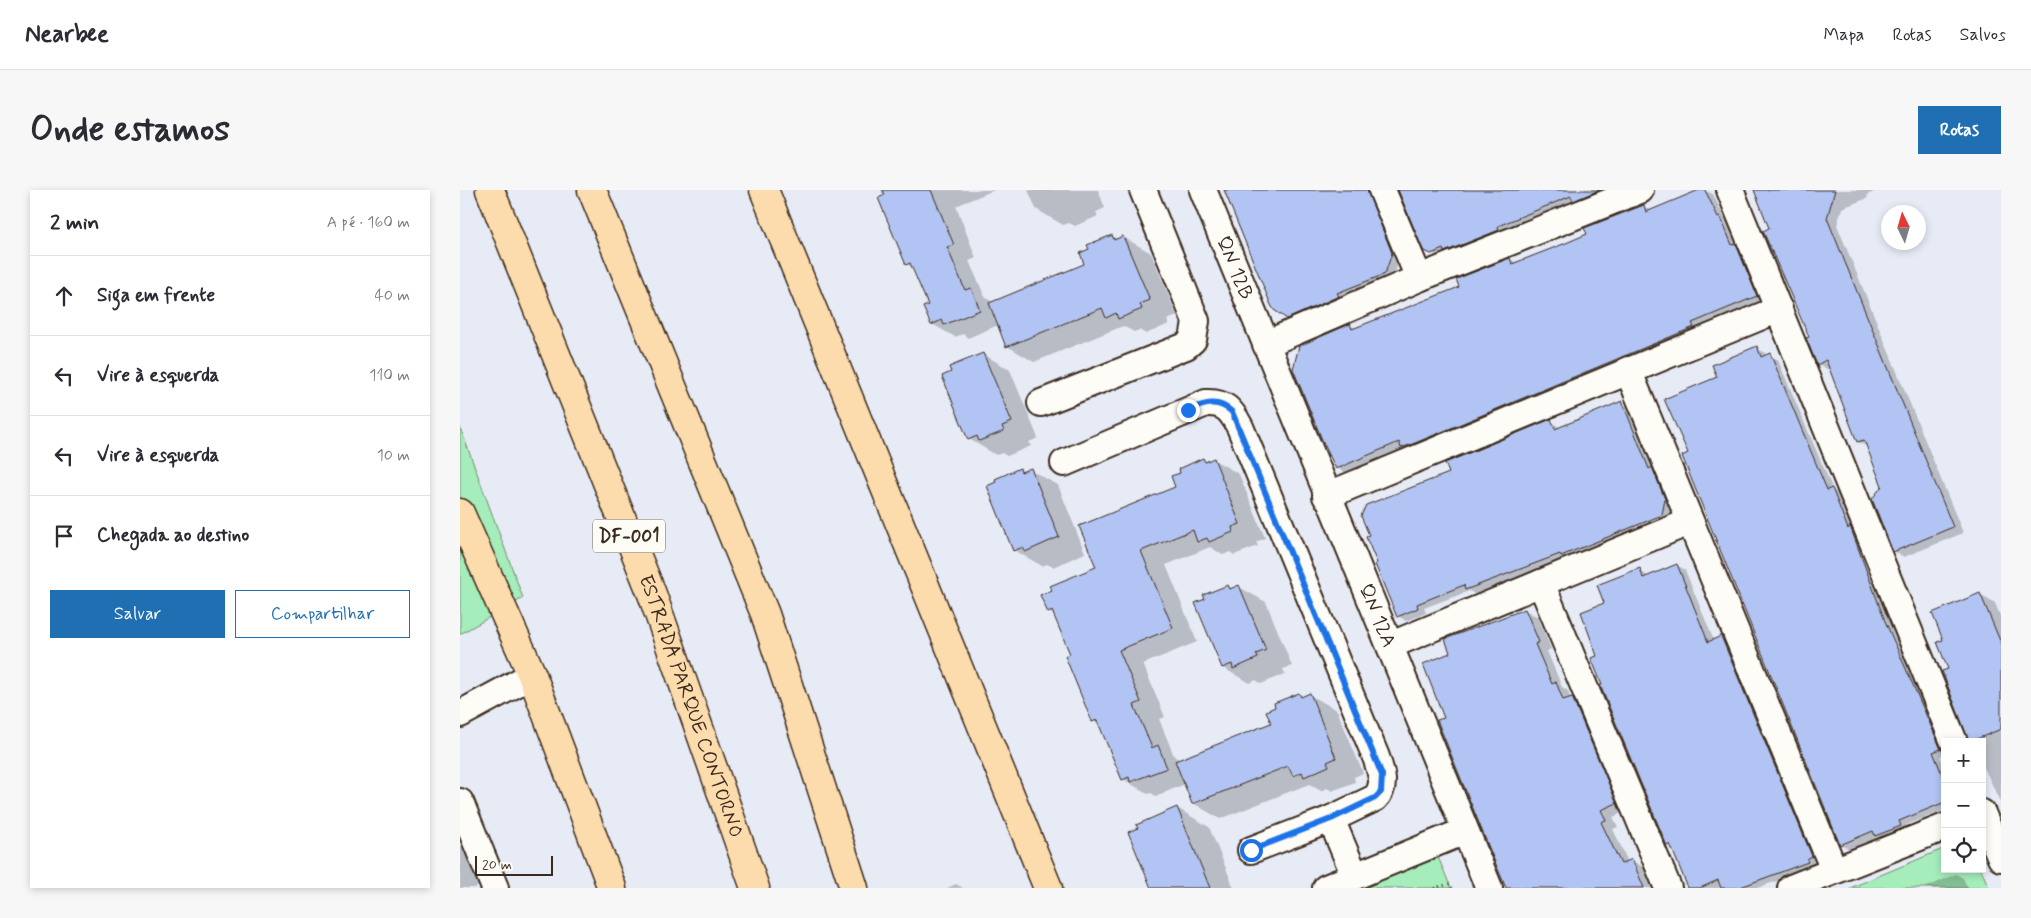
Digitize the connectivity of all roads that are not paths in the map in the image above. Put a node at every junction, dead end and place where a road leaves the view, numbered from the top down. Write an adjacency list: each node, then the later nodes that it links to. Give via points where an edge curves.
1 (490, 190): 34 (main road, ESTRADA PARQUE CONTORNO / DF-001, via 652,594)
2 (592, 190): 35 (main road, via 765,614)
3 (764, 190): 36 (main road)
4 (1144, 190): 13 (street, via 1196,321 1193,340 1186,346)
5 (1202, 190): 11 (street, QN 12B)
6 (1382, 190): 9 (street)
7 (1640, 190): 9 (street)
8 (1730, 190): 10 (street)
9 (1419, 278): 11 (street)
10 (1779, 309): 12 (street); 22 (street)
11 (1266, 344): 15 (street, QN 12A)
12 (1628, 370): 15 (street); 17 (street)
13 (1041, 403)
14 (1064, 463): 24 (street, via 1206,403 1217,402 1232,412 1382,775 1381,792 1375,798)
15 (1326, 496): 19 (street, QN 12A)
16 (460, 513): 20 (main road)
17 (1689, 522): 18 (street); 30 (street)
18 (1541, 583): 19 (street); 39 (street)
19 (1391, 645): 27 (street, QN 12A)
20 (532, 674): 21 (street); 33 (main road)
21 (460, 714)
22 (1952, 738)
23 (460, 802): 32 (street)
24 (1331, 819): 28 (street); 31 (street)
25 (1986, 822): 29 (street)
26 (1942, 828): 30 (street)
27 (1465, 831): 31 (street); 38 (street, QN 12A)
28 (1251, 850)
29 (2001, 858)
30 (1834, 870): 40 (street)
31 (1355, 876): 37 (street)
32 (495, 888)
33 (612, 888)
34 (755, 888)
35 (854, 888)
36 (1048, 888)
37 (1326, 888)
38 (1489, 888)
39 (1668, 888)
40 (1791, 888)

